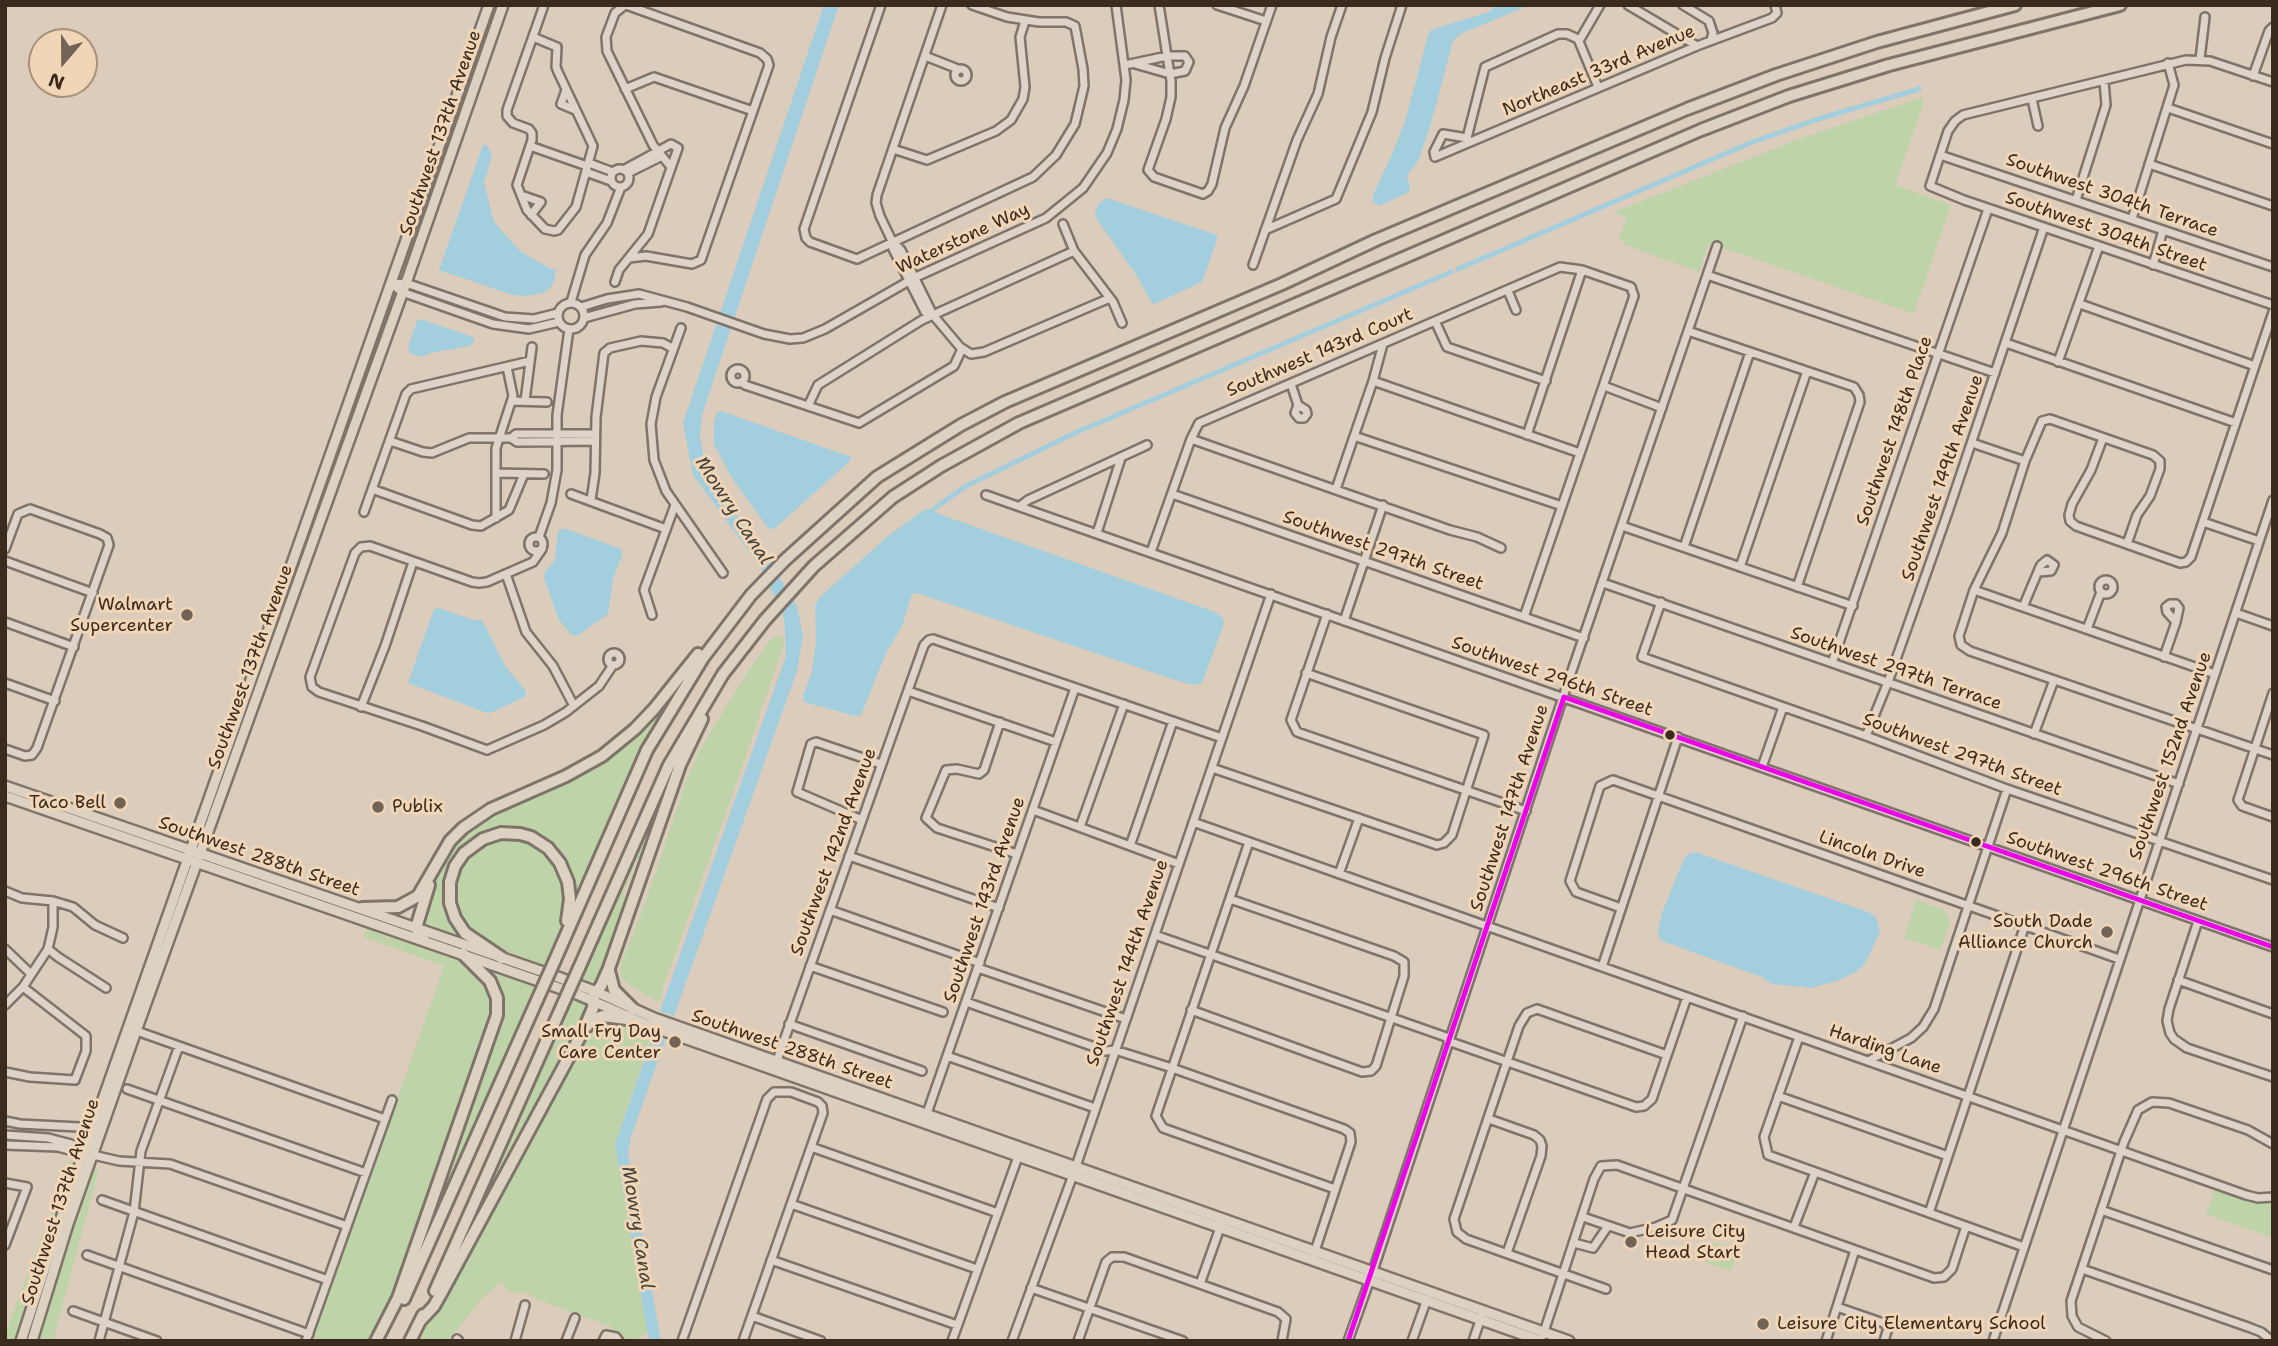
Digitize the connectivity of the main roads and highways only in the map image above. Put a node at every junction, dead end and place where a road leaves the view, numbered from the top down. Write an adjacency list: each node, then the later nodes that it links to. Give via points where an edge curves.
1 (489, 5): 5 (main road, Southwest 137th Avenue)
2 (503, 5): 6 (main road, Southwest 137th Avenue)
3 (2015, 5): 8 (highway, via 1877,42 1687,108 1004,402 877,477)
4 (2120, 5): 9 (highway, via 1889,65 1765,105 1019,423 893,497 800,580)
5 (338, 432): 6 (main road); 7 (main road, Southwest 137th Avenue)
6 (350, 436): 10 (main road, Southwest 137th Avenue)
7 (284, 582): 10 (main road, via 289,593 270,647); 13 (main road, Southwest 137th Avenue)
8 (751, 595): 14 (highway, via 635,729 602,756 491,809 463,828 450,841); 18 (highway, via 703,658 647,750)
9 (743, 647): 21 (highway, via 680,765); 27 (highway, bridge, via 669,765)
10 (272, 656): 13 (main road, Southwest 137th Avenue)
11 (5, 786): 13 (main road, Southwest 288th Street)
12 (5, 796): 13 (main road, Southwest 288th Street)
13 (193, 857): 15 (main road, Southwest 288th Street); 17 (main road, Southwest 288th Street); 25 (main road, Southwest 137th Avenue)
14 (431, 876): 15 (highway, via 418,896 407,903); 16 (highway)
15 (362, 908): 16 (main road, Southwest 288th Street)
16 (416, 928): 17 (highway); 20 (main road, Southwest 288th Street)
17 (424, 940): 19 (main road, Southwest 288th Street)
18 (561, 945): 20 (highway, via 570,899 560,863 530,837 501,834 483,839 464,853 452,874 449,892 452,911 465,933); 32 (highway, bridge, via 399,1310)
19 (463, 954): 22 (main road, Southwest 288th Street); 32 (highway, via 495,990 495,1023)
20 (502, 958): 22 (main road, Southwest 288th Street)
21 (609, 968): 22 (highway); 23 (highway, via 614,990)
22 (594, 996): 23 (main road, Southwest 288th Street); 24 (highway)
23 (634, 1014): 24 (highway, via 603,1016); 26 (main road, Southwest 288th Street)
24 (584, 1029): 27 (highway, via 438,1297)
25 (89, 1153): 30 (main road, Southwest 137th Avenue, via 43,1269); 31 (main road, Southwest 137th Avenue)
26 (1482, 1315): 28 (main road, Southwest 288th Street); 29 (main road, Southwest 288th Street)
27 (420, 1321): 33 (highway)
28 (1511, 1335): 29 (main road, Southwest 288th Street)
29 (1542, 1338): 34 (main road, Southwest 288th Street)
30 (22, 1341)
31 (32, 1341)
32 (379, 1341)
33 (410, 1341)
34 (1569, 1341)

